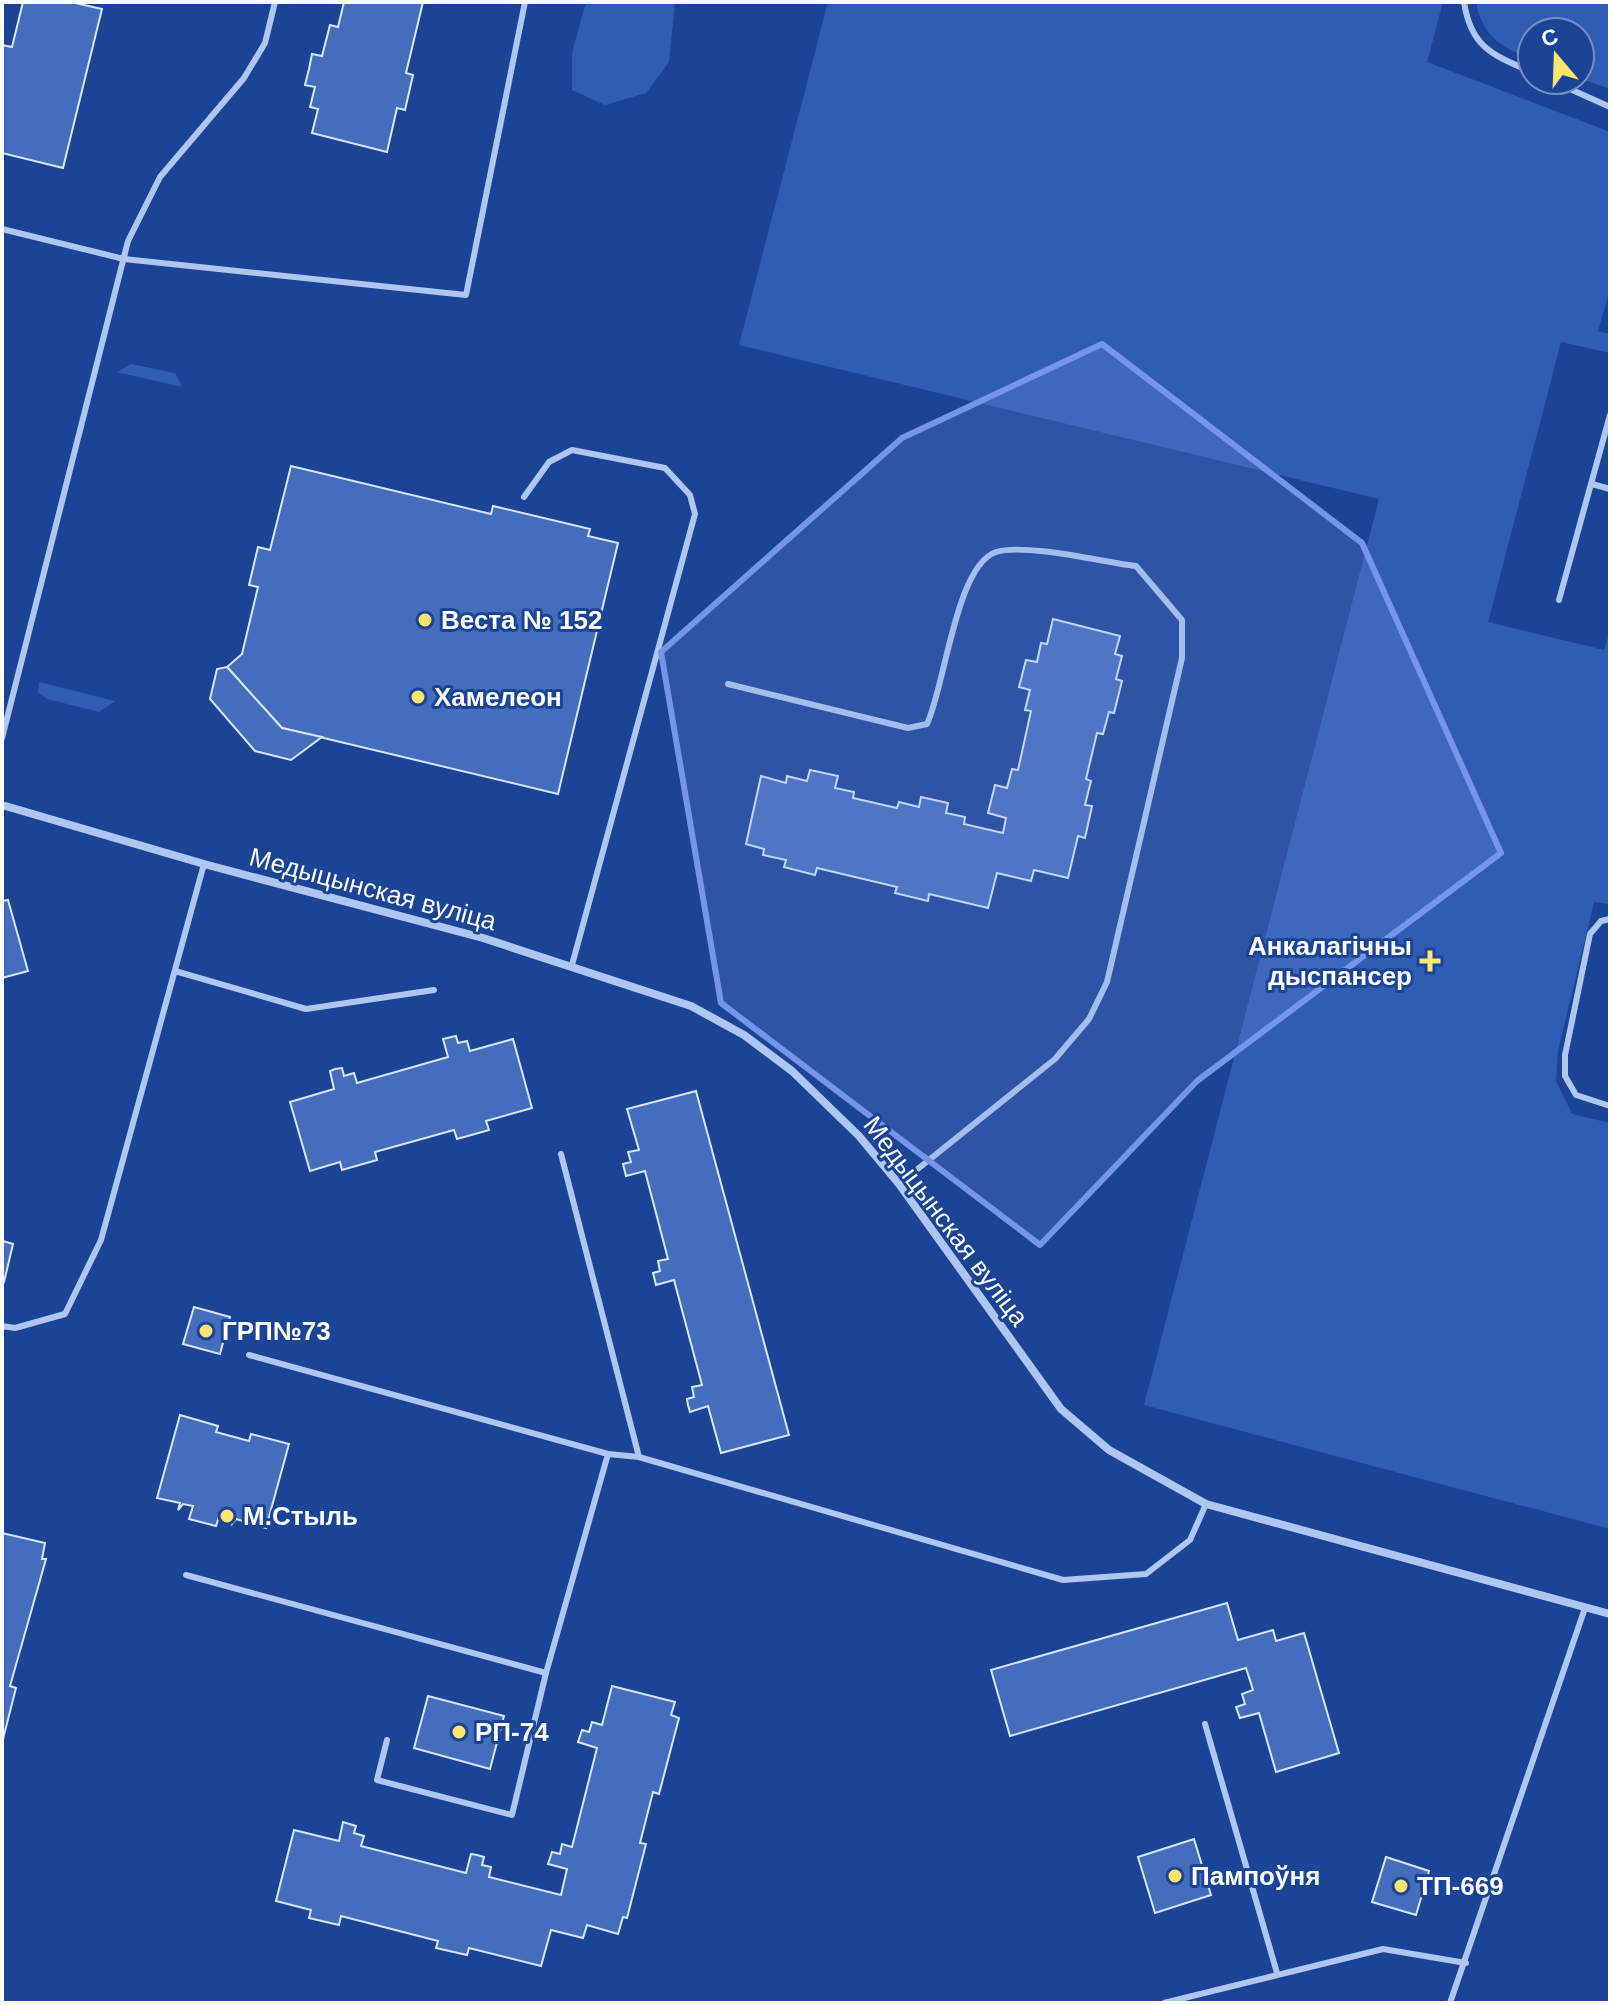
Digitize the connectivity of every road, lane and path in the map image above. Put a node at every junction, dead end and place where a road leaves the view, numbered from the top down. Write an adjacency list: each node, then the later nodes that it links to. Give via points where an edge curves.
1 (275, 2): 8 (lane, via 265,43 244,78 160,177)
2 (525, 2): 8 (lane, via 466,295)
3 (1464, 2): 4 (lane, via 1468,27 1488,53)
4 (1516, 65)
5 (1586, 96): 6 (lane)
6 (1610, 107)
7 (2, 229): 8 (lane)
8 (124, 259): 15 (lane)
9 (1610, 415): 10 (lane)
10 (1592, 484): 11 (lane); 13 (lane)
11 (1610, 489)
12 (524, 497): 19 (lane, via 549,462 572,450 665,468 690,495 695,514)
13 (1559, 600)
14 (728, 684): 24 (lane, via 908,728 927,724 965,591 980,562 996,552 1019,550 1136,566 1182,620 1182,658 1107,982 1089,1019 1055,1059)
15 (2, 738)
16 (2, 805): 17 (street, Медыцынская вуліца)
17 (204, 864): 19 (street, Медыцынская вуліца); 20 (lane)
18 (1610, 919): 22 (lane, via 1590,934 1565,1055 1565,1076 1576,1095)
19 (572, 965): 24 (street, Медыцынская вуліца, via 691,1006 744,1035 792,1071)
20 (175, 971): 21 (lane, via 306,1009); 25 (lane, via 101,1240 85,1277 65,1314 15,1328)
21 (434, 990)
22 (1610, 1106)
23 (561, 1154): 28 (lane)
24 (899, 1184): 29 (street, Медыцынская вуліца, via 1061,1409 1109,1450)
25 (2, 1326)
26 (249, 1355): 27 (lane)
27 (608, 1454): 28 (lane); 33 (lane)
28 (639, 1457): 29 (lane, via 1063,1580 1146,1574 1190,1540)
29 (1206, 1504): 31 (street, Медыцынская вуліца)
30 (186, 1575): 33 (lane)
31 (1585, 1608): 32 (street, Медыцынская вуліца); 36 (lane)
32 (1610, 1614)
33 (546, 1673): 35 (lane, via 512,1815 377,1780)
34 (1205, 1724): 37 (lane)
35 (387, 1740)
36 (1466, 1963): 37 (lane, via 1383,1949); 39 (lane)
37 (1277, 1973): 38 (lane)
38 (1164, 2003)
39 (1450, 2003)

